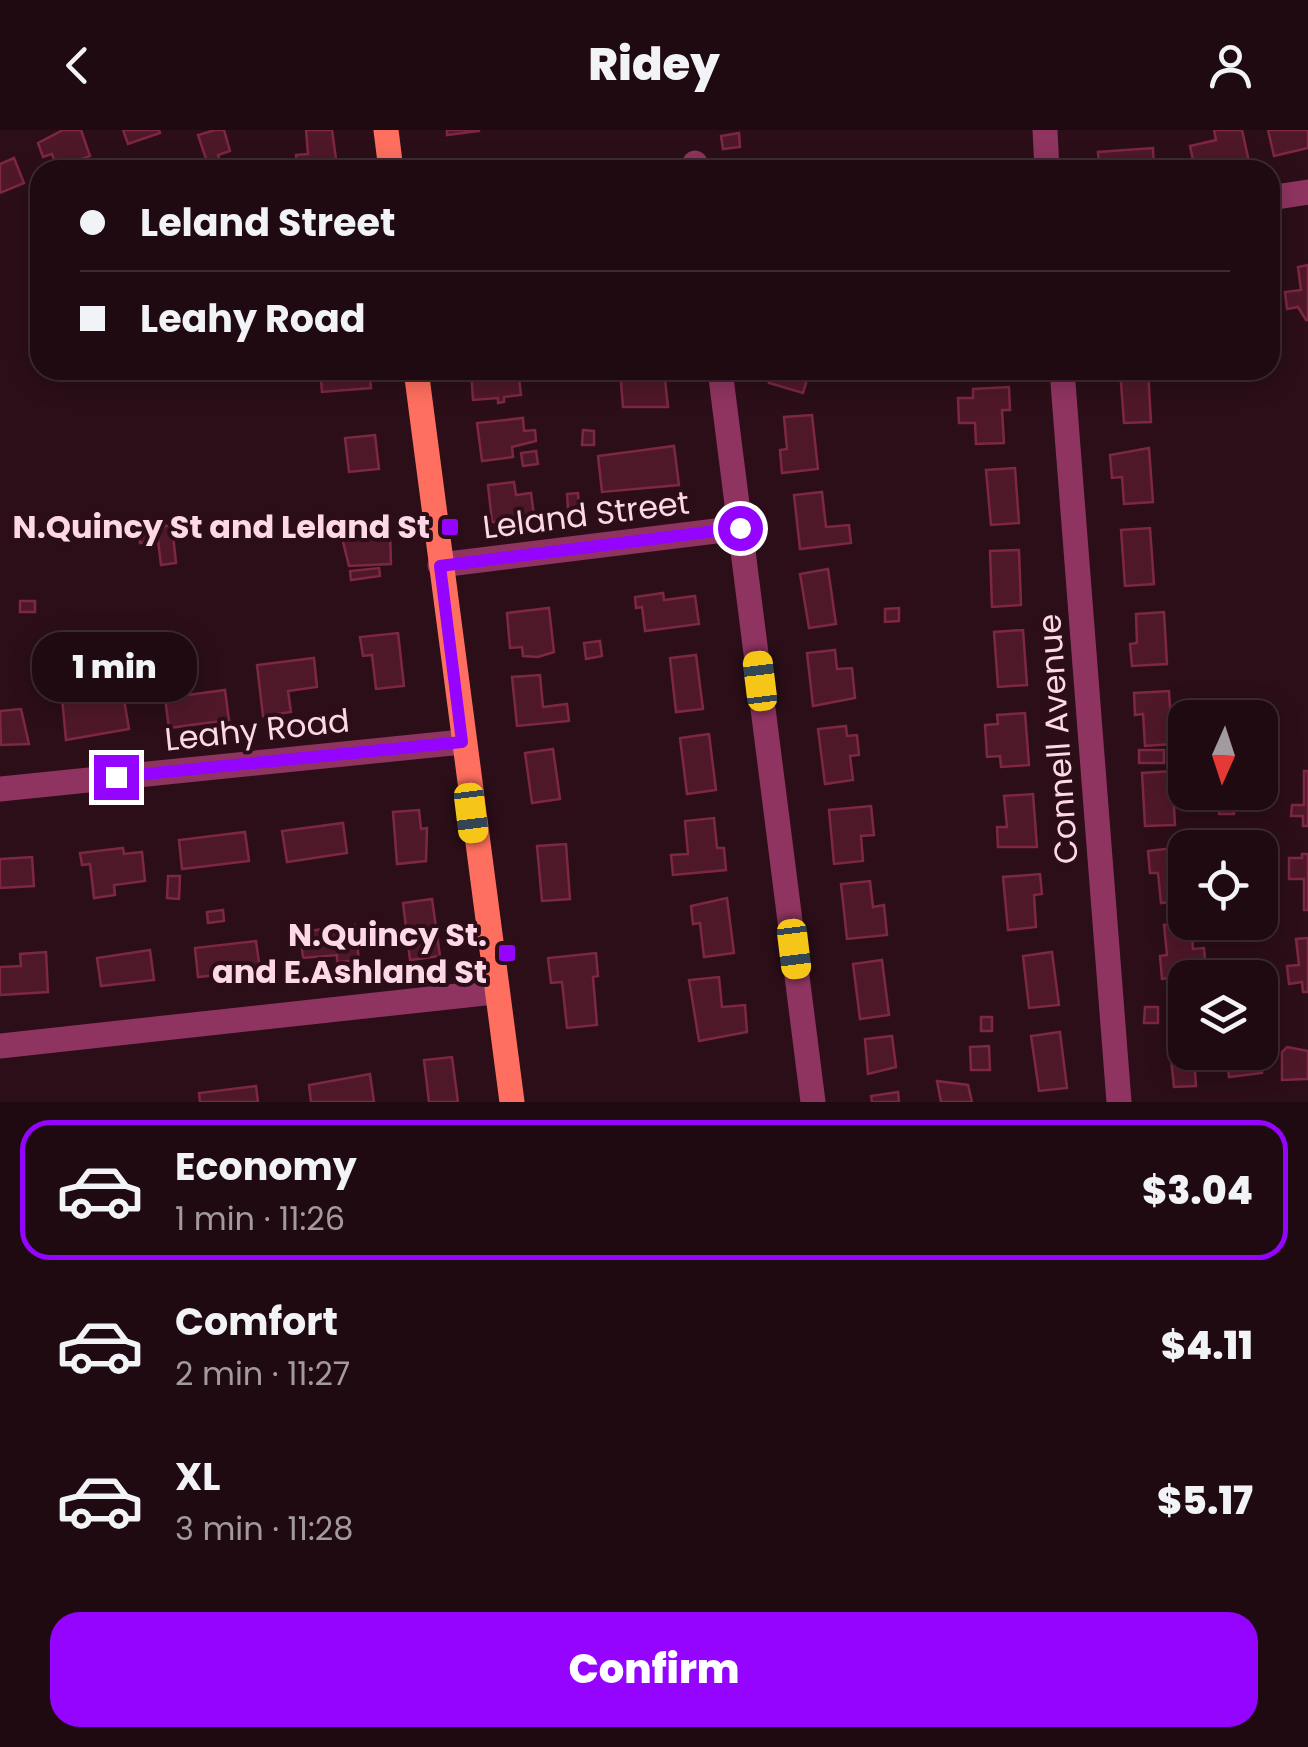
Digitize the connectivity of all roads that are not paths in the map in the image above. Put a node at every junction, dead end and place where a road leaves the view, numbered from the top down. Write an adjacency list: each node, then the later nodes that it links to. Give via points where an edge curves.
1 (386, 130): 3 (main road)
2 (1045, 130): 4 (street)
3 (389, 160)
4 (1047, 160)
5 (1308, 192): 6 (street)
6 (1280, 196)
7 (417, 380): 11 (main road)
8 (721, 380): 10 (street)
9 (1063, 380): 18 (street, Connell Avenue)
10 (740, 528): 11 (street, Leland Street); 17 (street)
11 (440, 566): 12 (main road)
12 (462, 742): 13 (street, Leahy Road); 14 (main road)
13 (0, 789)
14 (494, 992): 15 (street); 16 (main road)
15 (0, 1046)
16 (512, 1102)
17 (813, 1102)
18 (1119, 1102)

